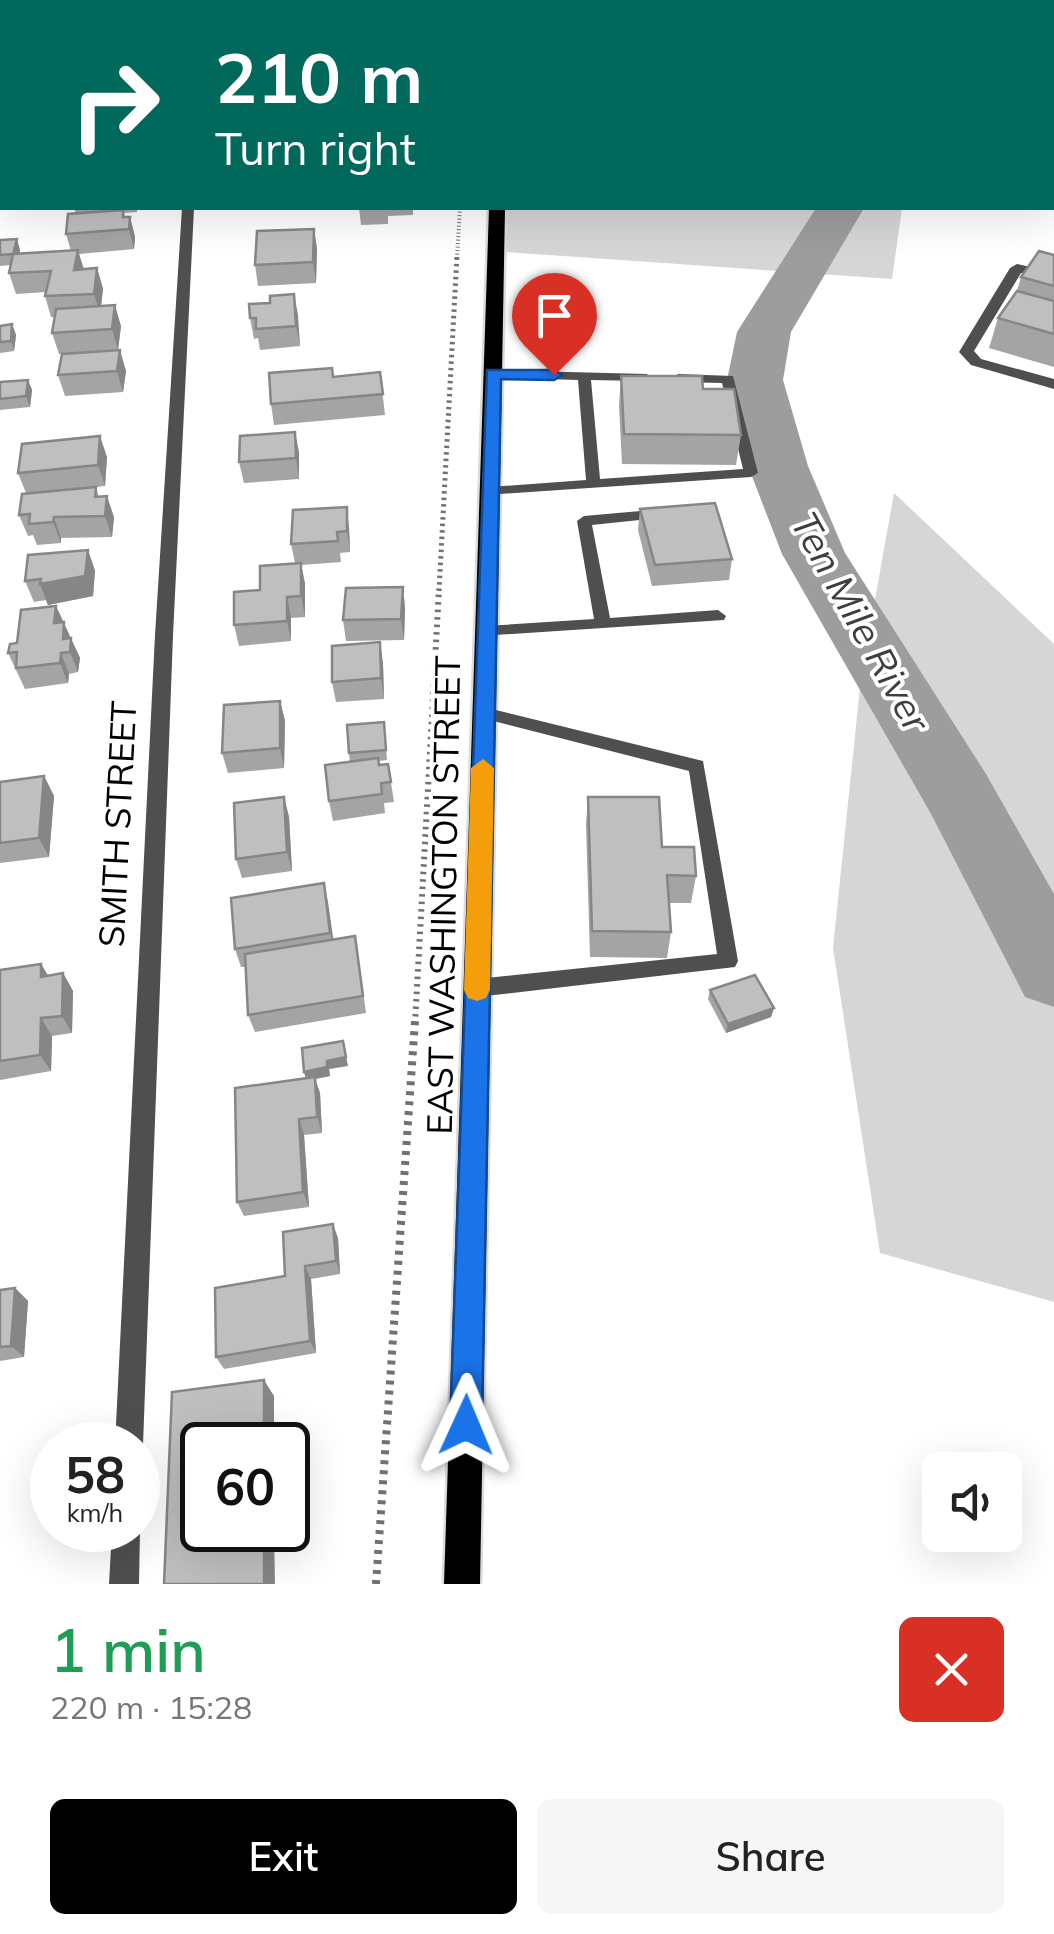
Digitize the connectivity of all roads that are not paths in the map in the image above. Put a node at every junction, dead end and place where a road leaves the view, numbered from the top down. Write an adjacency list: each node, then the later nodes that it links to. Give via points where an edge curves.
1 (188, 210): 15 (street, SMITH STREET)
2 (497, 210): 4 (main road, EAST WASHINGTON STREET)
3 (1053, 273): 6 (street, via 1016,268 966,352 976,362)
4 (493, 374): 5 (lane); 8 (main road, EAST WASHINGTON STREET)
5 (584, 376): 7 (lane); 7 (lane, via 728,379 751,474)
6 (1054, 384)
7 (593, 484): 8 (lane)
8 (490, 492): 12 (main road, EAST WASHINGTON STREET)
9 (687, 512): 11 (lane, via 584,520)
10 (718, 616): 11 (lane)
11 (603, 624): 12 (lane)
12 (486, 632): 13 (main road, EAST WASHINGTON STREET)
13 (484, 712): 14 (main road, EAST WASHINGTON STREET); 14 (lane, via 697,766 728,961)
14 (477, 988): 18 (main road, EAST WASHINGTON STREET)
15 (130, 1422)
16 (125, 1552): 17 (street)
17 (124, 1584)
18 (462, 1584)

